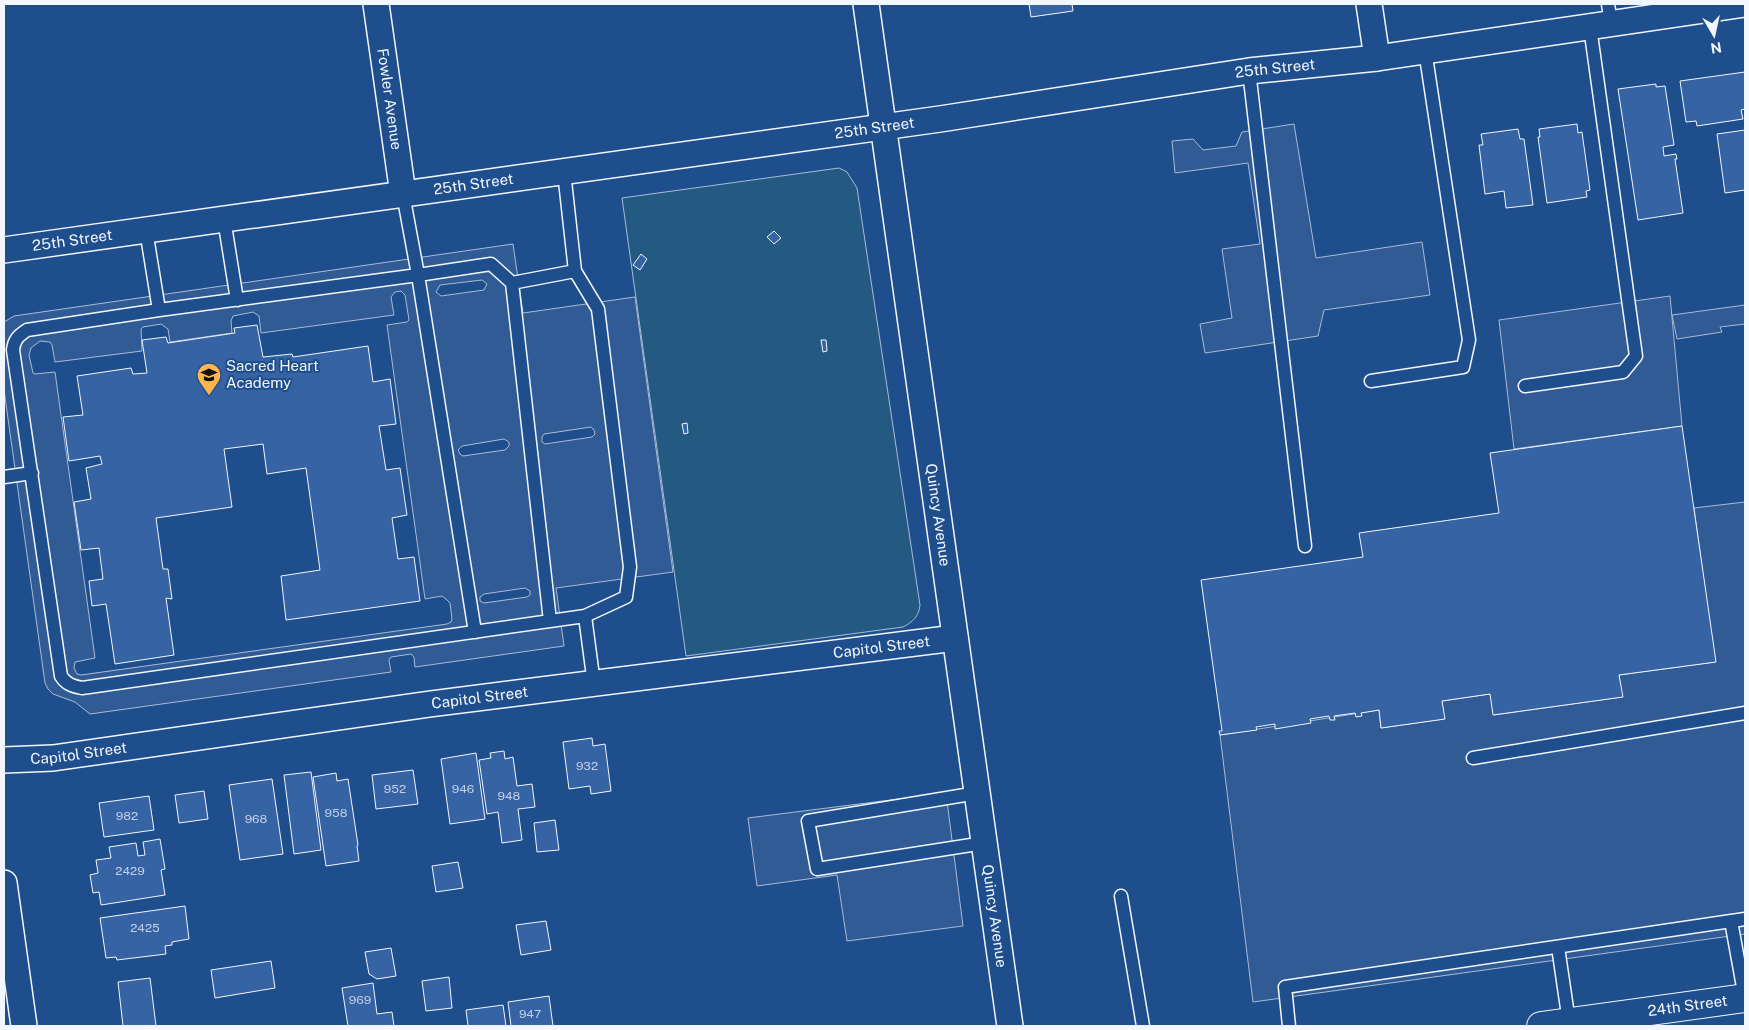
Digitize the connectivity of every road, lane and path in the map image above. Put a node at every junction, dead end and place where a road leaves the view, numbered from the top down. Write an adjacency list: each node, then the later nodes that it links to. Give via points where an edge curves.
1 (376, 4): 12 (street, Fowler Avenue)
2 (866, 4): 10 (street, Quincy Avenue)
3 (1369, 4): 8 (street)
4 (1745, 4): 5 (street, 25th Street)
5 (1683, 8): 6 (street, 25th Street)
6 (1603, 18): 7 (street, 25th Street); 22 (lane, via 1636,356 1623,372)
7 (1425, 50): 8 (street, 25th Street); 21 (lane, via 1468,340 1464,366)
8 (1377, 58): 9 (street, 25th Street)
9 (1250, 71): 10 (street, 25th Street); 25 (lane)
10 (884, 127): 11 (street, 25th Street); 29 (street, Quincy Avenue)
11 (564, 172): 12 (street, 25th Street); 16 (lane)
12 (404, 194): 13 (street, 25th Street); 17 (lane)
13 (224, 219): 14 (street, 25th Street); 19 (lane)
14 (146, 230): 15 (street, 25th Street); 20 (lane)
15 (4, 250)
16 (575, 271): 18 (lane); 26 (lane, via 598,309 630,567 626,597)
17 (418, 275): 18 (lane, via 491,264); 19 (lane); 28 (lane)
18 (512, 283): 27 (lane)
19 (237, 300): 20 (lane)
20 (159, 310): 23 (lane, via 26,330 19,335 13,350)
21 (1371, 381)
22 (1525, 386)
23 (32, 473): 24 (lane); 28 (lane, via 61,676 72,686 82,688)
24 (4, 477)
25 (1305, 546)
26 (585, 616): 27 (lane); 30 (lane)
27 (550, 621): 28 (lane)
28 (475, 632)
29 (955, 638): 30 (street, Capitol Street); 34 (street, Quincy Avenue)
30 (594, 684): 33 (street, Capitol Street, via 53,758)
31 (1745, 713): 32 (lane)
32 (1473, 758)
33 (4, 760)
34 (977, 793): 35 (street, Quincy Avenue); 35 (lane, via 808,821 817,869)
35 (984, 843): 44 (street, Quincy Avenue)
36 (4, 883): 43 (street)
37 (1121, 896): 45 (lane)
38 (1745, 919): 39 (lane)
39 (1731, 921): 40 (lane); 41 (lane)
40 (1558, 946): 42 (lane); 46 (lane, via 1285,987)
41 (1745, 998): 42 (street, 24th Street)
42 (1569, 1022): 47 (street, 24th Street)
43 (24, 1026)
44 (1010, 1026)
45 (1143, 1026)
46 (1290, 1026)
47 (1541, 1026)

